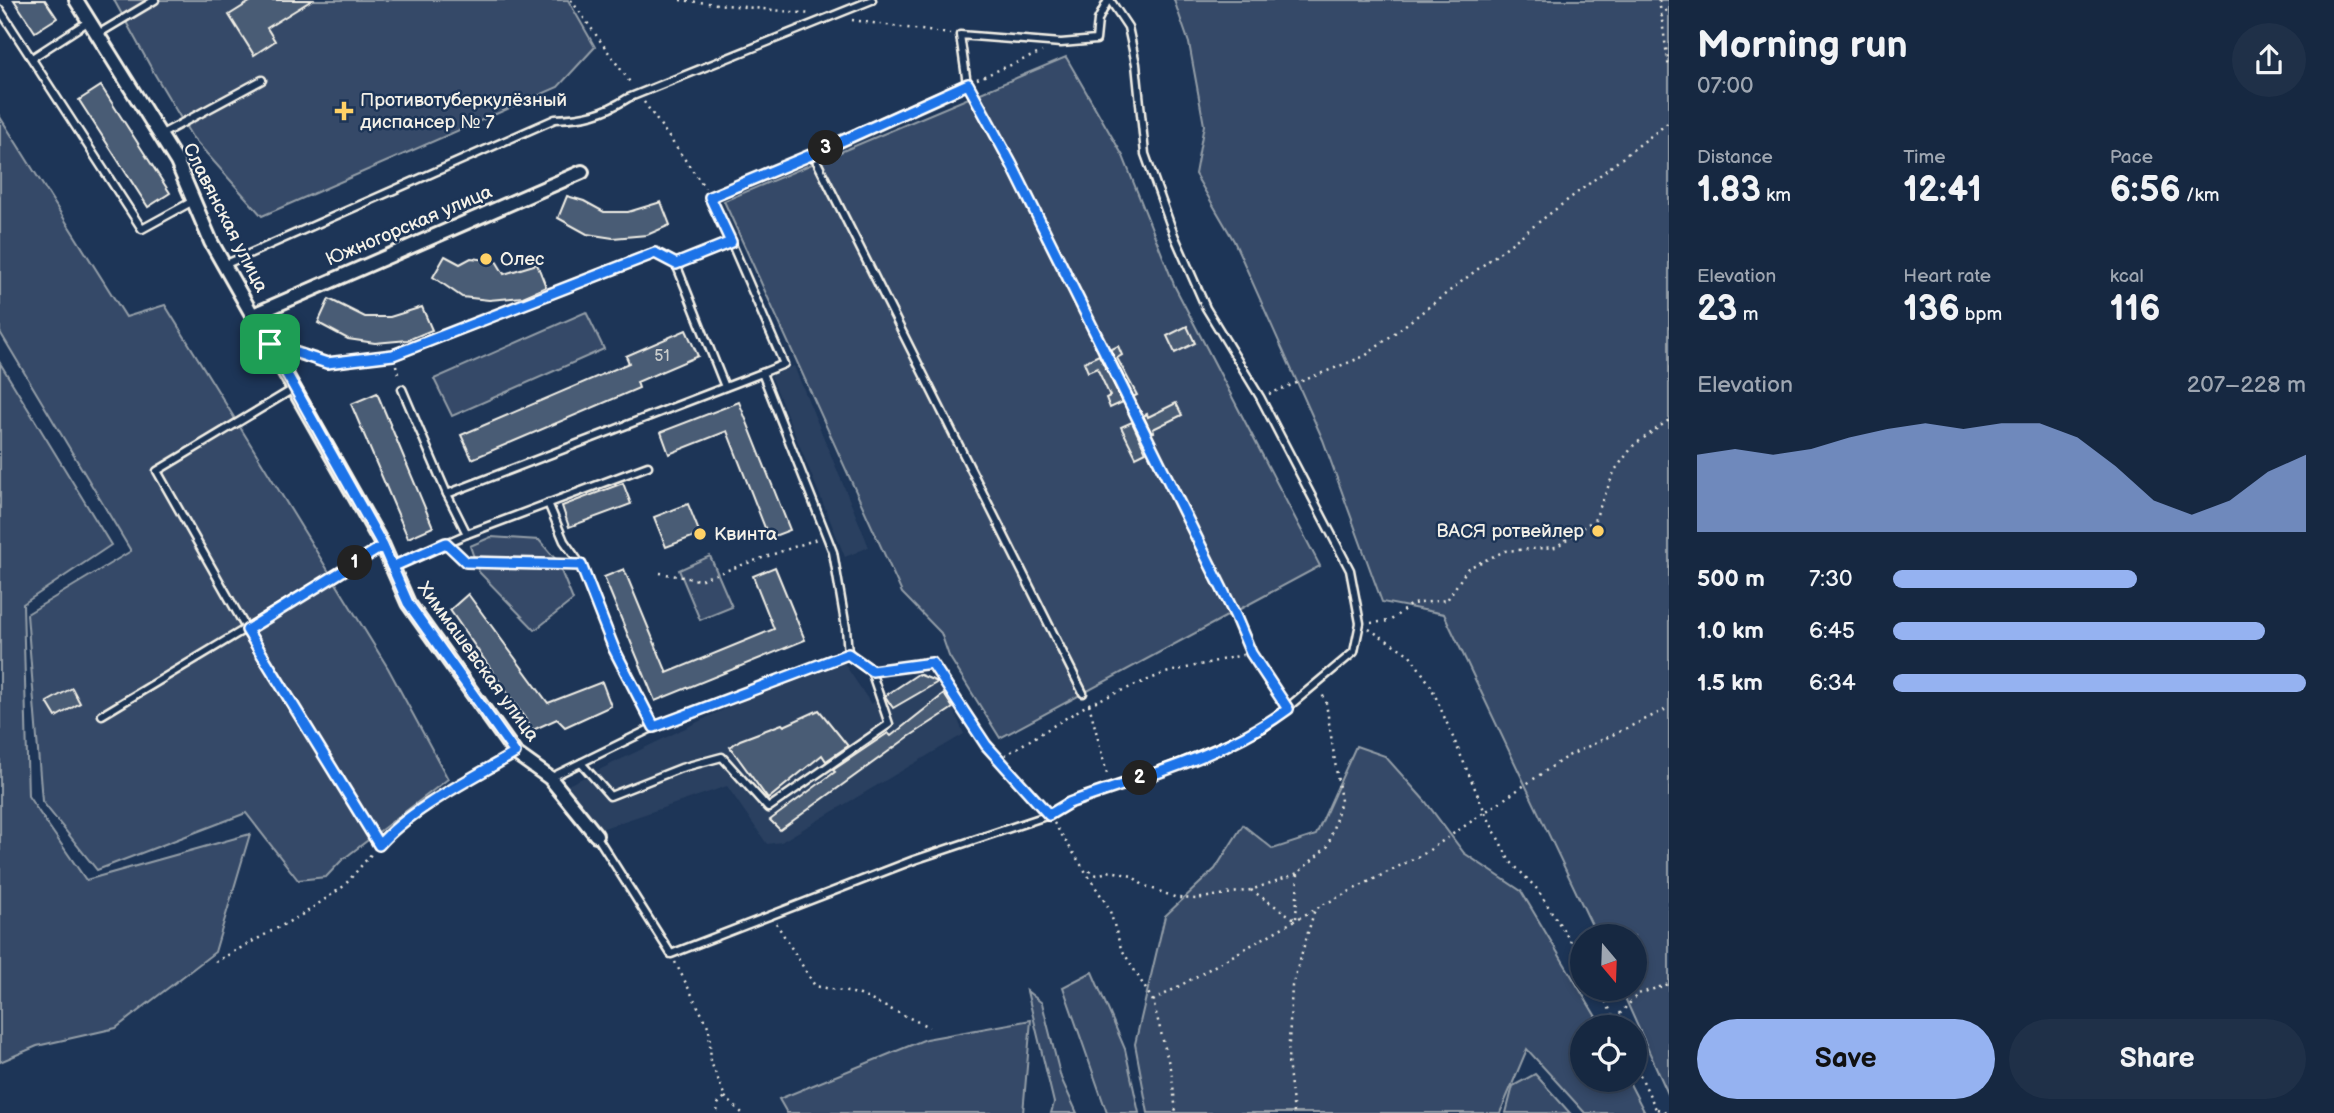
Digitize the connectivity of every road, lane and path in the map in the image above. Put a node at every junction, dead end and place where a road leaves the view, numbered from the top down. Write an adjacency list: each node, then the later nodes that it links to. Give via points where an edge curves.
1 (76, 0): 9 (street, Славянская улица)
2 (155, 0): 10 (lane)
3 (872, 0): 24 (lane, via 638,93 609,110 555,119)
4 (1109, 0): 11 (lane, via 1098,20 1096,40); 32 (lane, via 1128,27 1145,154 1174,235 1206,308)
5 (1659, 0): 8 (path)
6 (1669, 7): 8 (path)
7 (0, 10): 12 (lane)
8 (1661, 17): 13 (path)
9 (90, 21): 10 (street, Славянская улица); 12 (lane)
10 (98, 34): 17 (street, Славянская улица)
11 (1061, 44): 15 (path); 15 (lane, via 960,35)
12 (32, 58): 21 (lane, via 142,229)
13 (1669, 68)
14 (262, 80): 17 (lane)
15 (968, 84): 18 (lane); 44 (lane)
16 (1669, 122): 32 (path, via 1365,356)
17 (160, 135): 21 (street, Славянская улица)
18 (813, 154): 20 (lane); 51 (lane)
19 (582, 172): 25 (street, Южногорская улица)
20 (710, 197): 22 (path)
21 (195, 200): 24 (street, Славянская улица)
22 (731, 242): 23 (lane); 28 (lane, via 784,364)
23 (676, 264): 27 (lane, via 655,253); 29 (lane)
24 (224, 265): 25 (street, Славянская улица)
25 (253, 314): 26 (street, Славянская улица)
26 (270, 344): 27 (lane, via 327,363); 30 (street, Славянская улица)
27 (393, 355): 31 (path)
28 (762, 373): 29 (lane); 38 (lane)
29 (725, 387): 35 (lane)
30 (295, 388): 40 (street, Славянская улица); 46 (lane, via 157,471)
31 (402, 389): 35 (lane)
32 (1260, 397): 45 (lane, via 1350,570)
33 (1669, 420): 45 (path, via 1634,445 1615,470 1595,519 1556,547 1505,551 1468,568 1447,600 1412,604 1390,621)
34 (648, 466): 36 (lane)
35 (447, 494): 37 (lane)
36 (548, 503): 37 (lane); 41 (lane, via 564,541)
37 (467, 534): 39 (lane)
38 (826, 535): 43 (path, via 699,580); 48 (lane, via 833,552)
39 (446, 543): 41 (path, via 466,562); 42 (lane)
40 (383, 546): 42 (street, Славянская улица); 46 (lane)
41 (581, 565): 56 (lane, via 614,649)
42 (392, 567): 57 (street, Химмашевская улица, via 408,603)
43 (660, 573)
44 (1233, 612): 47 (path)
45 (1360, 623): 50 (lane, via 1354,652); 62 (path, via 1410,655 1431,686)
46 (247, 630): 55 (lane); 65 (lane)
47 (1251, 653): 52 (path, via 1165,673); 54 (path)
48 (848, 654): 49 (lane); 56 (lane)
49 (872, 671): 58 (path, via 932,663); 59 (lane, via 888,724 768,808 722,757 610,796)
50 (1318, 682): 54 (lane); 67 (path, via 1326,703 1341,801 1328,846)
51 (1083, 693)
52 (1089, 705): 58 (path); 61 (path)
53 (1669, 708): 62 (path, via 1566,757)
54 (1288, 709): 61 (lane, via 1263,728 1226,745)
55 (102, 715)
56 (654, 727): 59 (lane)
57 (515, 753): 60 (street, Химмашевская улица); 65 (path, via 424,808)
58 (999, 759): 63 (path)
59 (581, 763): 60 (lane)
60 (550, 778): 64 (street, Химмашевская улица)
61 (1111, 788): 63 (lane)
62 (1485, 811): 69 (path, via 1425,853); 72 (path, via 1509,860 1537,889)
63 (1049, 815): 66 (path); 70 (lane)
64 (596, 835): 73 (lane)
65 (379, 845): 74 (path, via 344,886)
66 (1086, 870): 68 (path, via 1097,875 1111,871 1132,876 1177,898); 76 (path, via 1109,908 1121,948)
67 (1298, 873): 68 (path); 71 (path)
68 (1251, 890): 71 (path)
69 (1315, 909): 71 (path); 85 (path, via 1292,986 1288,1061)
70 (771, 915): 73 (lane); 78 (path, via 815,986 858,994)
71 (1296, 920): 76 (path)
72 (1570, 940)
73 (671, 954): 80 (path, via 709,1028 711,1062)
74 (215, 962)
75 (1669, 984): 77 (path, via 1638,994)
76 (1153, 1001): 84 (path, via 1172,1076)
77 (1619, 1015)
78 (929, 1027)
79 (1647, 1090): 81 (path)
80 (725, 1097): 82 (path); 83 (path)
81 (1656, 1109): 86 (path); 87 (path)
82 (717, 1113)
83 (742, 1113)
84 (1176, 1113)
85 (1294, 1113)
86 (1660, 1113)
87 (1667, 1113)

